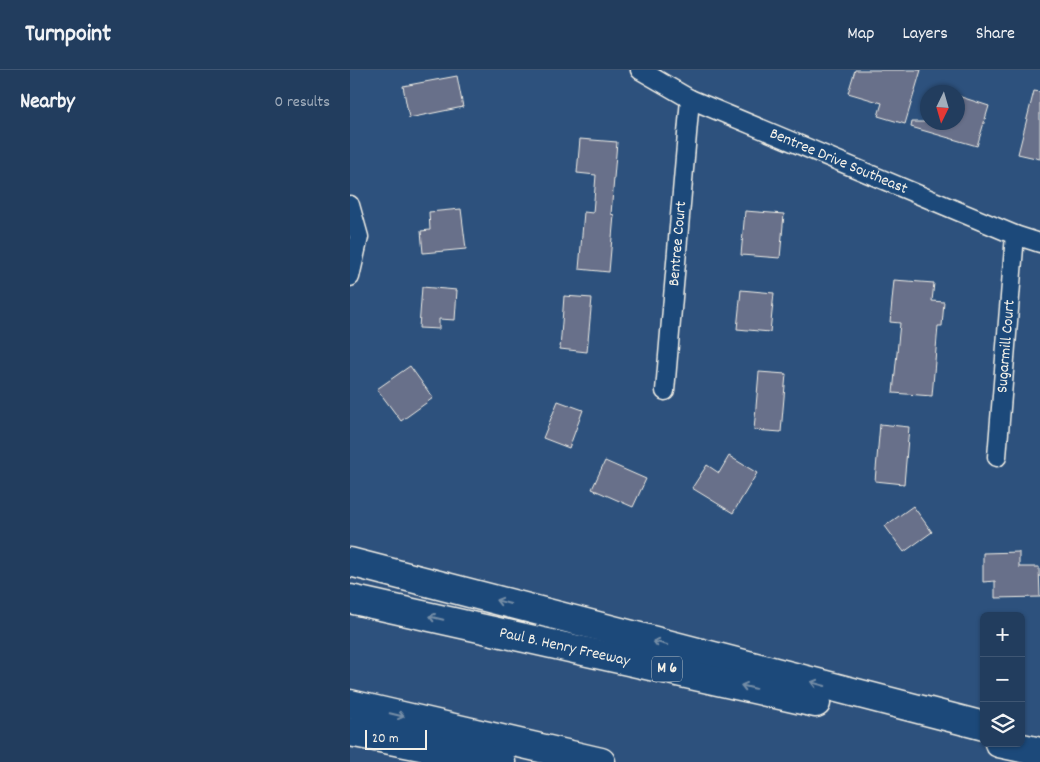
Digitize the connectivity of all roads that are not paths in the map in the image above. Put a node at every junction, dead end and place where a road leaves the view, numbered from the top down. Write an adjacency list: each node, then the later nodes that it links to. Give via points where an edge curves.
1 (640, 70): 2 (street, Bentree Drive Southeast)
2 (690, 98): 4 (street, Bentree Drive Southeast); 7 (street, Bentree Court)
3 (350, 205): 6 (street, via 359,237)
4 (1015, 235): 5 (street, Bentree Drive Southeast); 8 (street, Sugarmill Court)
5 (1040, 244)
6 (350, 277)
7 (665, 391)
8 (997, 457)
9 (350, 562): 12 (highway, one-way to 9)
10 (350, 599): 15 (highway, Paul B. Henry Freeway / M 6, one-way to 10)
11 (350, 704): 20 (highway, one-way to 20)
12 (980, 725)
13 (350, 732): 19 (highway)
14 (1025, 737): 16 (highway)
15 (980, 739)
16 (1040, 740)
17 (1017, 747): 18 (highway)
18 (1040, 752)
19 (501, 762)
20 (601, 762)

